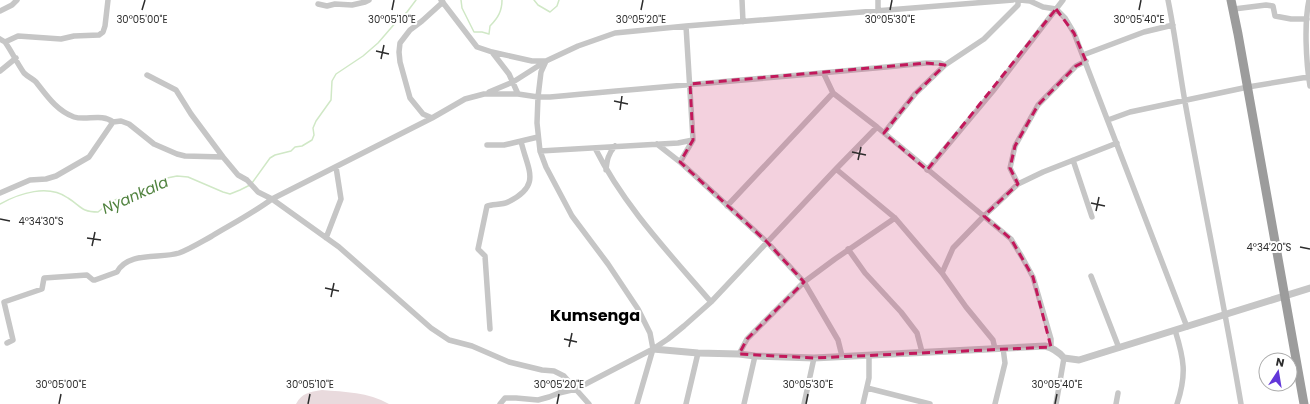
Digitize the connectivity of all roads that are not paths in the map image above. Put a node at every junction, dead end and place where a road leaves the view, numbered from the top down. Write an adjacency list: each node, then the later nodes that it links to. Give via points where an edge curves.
1 (16, 0): 17 (street)
2 (108, 0): 23 (street, via 105,26 99,35 61,39 18,36)
3 (370, 0): 14 (street, via 352,5)
4 (742, 0): 20 (street)
5 (878, 0): 18 (street)
6 (1013, 0): 18 (street)
7 (1019, 0): 13 (street); 28 (street, via 1018,5 984,39)
8 (1063, 0): 15 (street)
9 (1168, 0): 21 (street)
10 (1231, 0): 16 (highway)
11 (1309, 0): 19 (street)
12 (442, 1): 24 (street, via 477,47); 42 (street, via 410,30 400,43 399,52 410,98 423,114)
13 (1029, 1): 15 (street)
14 (318, 4)
15 (1056, 9): 26 (street, via 1074,33); 62 (street)
16 (1234, 10): 19 (street, via 1266,5 1273,6 1275,16); 36 (highway)
17 (0, 11)
18 (878, 11): 20 (street)
19 (1306, 19): 32 (street)
20 (743, 22): 22 (street)
21 (1173, 25): 26 (street, via 1144,32); 41 (street)
22 (686, 26): 27 (street, via 615,34 578,46); 34 (street)
23 (2, 40): 25 (street)
24 (492, 52): 27 (street, via 532,61); 33 (street)
25 (16, 58): 29 (street); 44 (street, via 24,72 64,113 76,118 103,118)
26 (1084, 58): 43 (street); 63 (street, via 1038,105 1015,146 1010,168)
27 (546, 61): 33 (street); 40 (street, via 541,72)
28 (945, 65): 30 (street, via 926,63); 46 (street, via 915,94)
29 (0, 71)
30 (824, 74): 34 (street); 37 (street)
31 (147, 75): 56 (street, via 176,90)
32 (1308, 77): 35 (street); 36 (street)
33 (513, 82): 38 (street); 39 (street)
34 (690, 84): 40 (street); 48 (street)
35 (1310, 86)
36 (1248, 87): 41 (street); 77 (highway)
37 (833, 93): 45 (street); 66 (street)
38 (484, 94): 39 (street); 42 (street, via 465,99)
39 (518, 94): 40 (street)
40 (538, 97): 47 (street)
41 (1184, 101): 43 (street, via 1130,112); 79 (street)
42 (432, 118): 59 (street)
43 (1108, 120): 50 (street)
44 (113, 122): 56 (street, via 129,124 154,144 177,154); 64 (street, via 90,157 56,176 30,180)
45 (877, 127): 46 (street); 60 (street)
46 (884, 133): 62 (street)
47 (538, 137): 49 (street); 55 (street)
48 (693, 140): 51 (street); 58 (street)
49 (521, 141): 52 (street); 81 (street, via 531,175 529,185 524,193 507,203 487,206 478,249 485,256)
50 (1117, 143): 57 (street); 80 (street)
51 (657, 144): 53 (street); 58 (street)
52 (487, 145)
53 (615, 146): 54 (street); 61 (street, via 607,159)
54 (595, 148): 55 (street); 61 (street)
55 (540, 151): 87 (street, via 572,216 638,309 650,333)
56 (223, 157): 65 (street, via 238,175 247,180 258,192)
57 (1073, 160): 63 (street); 68 (street)
58 (680, 162): 66 (street)
59 (336, 167): 65 (street); 70 (street, via 341,199)
60 (836, 169): 69 (street); 71 (street)
61 (606, 170): 78 (street, via 642,222)
62 (927, 170): 67 (street)
63 (1018, 184): 67 (street)
64 (0, 193)
65 (272, 199): 70 (street); 83 (street, via 255,212 178,253 148,256 125,263 116,272 95,280 88,275 44,278 42,289 4,302 13,340)
66 (727, 206): 71 (street)
67 (984, 216): 73 (street, via 953,248); 84 (street, via 1011,239 1033,277)
68 (1092, 217)
69 (895, 218): 72 (street); 73 (street)
70 (326, 238): 98 (street, via 431,328 449,340 472,346 509,362 554,371 564,376)
71 (767, 242): 75 (street); 78 (street)
72 (848, 249): 75 (street); 89 (street, via 865,273 901,312 916,333)
73 (942, 273): 88 (street, via 993,340)
74 (1091, 276): 86 (street)
75 (804, 282): 91 (street, via 747,339); 94 (street, via 838,340)
76 (1310, 288): 77 (street)
77 (1285, 297): 79 (street); 113 (highway)
78 (711, 302): 87 (street)
79 (1226, 315): 80 (street); 112 (street)
80 (1187, 327): 82 (street)
81 (490, 329)
82 (1175, 330): 86 (street); 111 (street, via 1184,375)
83 (7, 343)
84 (1051, 347): 85 (street); 96 (street)
85 (1003, 348): 88 (street); 108 (street, via 1005,363)
86 (1119, 348): 96 (street, via 1079,360)
87 (653, 349): 90 (street); 98 (street); 102 (street)
88 (995, 349): 89 (street)
89 (922, 352): 92 (street)
90 (698, 353): 91 (street); 103 (street)
91 (739, 354): 93 (street)
92 (870, 355): 94 (street); 97 (street)
93 (755, 356): 95 (street); 104 (street)
94 (842, 356): 95 (street)
95 (814, 358): 105 (street)
96 (1064, 358): 109 (street)
97 (867, 388): 106 (street); 107 (street)
98 (576, 389): 100 (street, via 538,400 505,398); 101 (street)
99 (1118, 393): 110 (street)
100 (500, 404)
101 (589, 404)
102 (637, 404)
103 (686, 404)
104 (744, 404)
105 (804, 404)
106 (863, 404)
107 (930, 404)
108 (995, 404)
109 (1056, 404)
110 (1116, 404)
111 (1177, 404)
112 (1242, 404)
113 (1304, 404)

